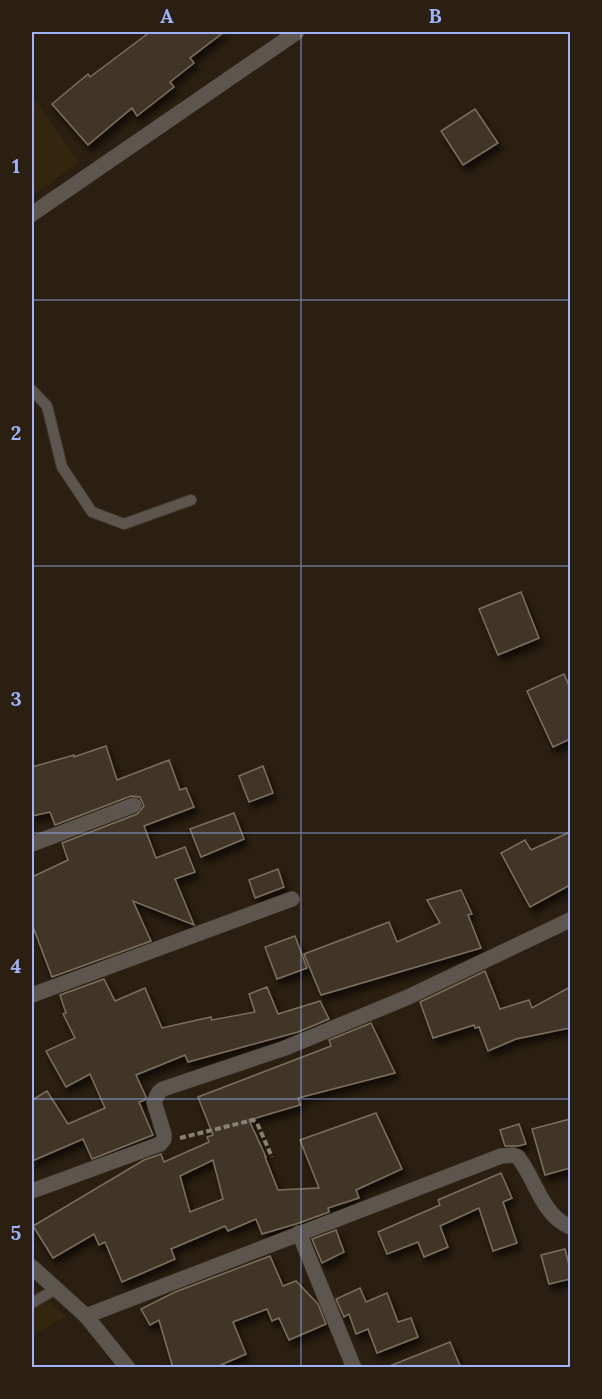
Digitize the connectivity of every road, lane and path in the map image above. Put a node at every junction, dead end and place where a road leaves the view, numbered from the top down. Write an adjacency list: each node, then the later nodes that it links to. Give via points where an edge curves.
1 (288, 34): 2 (street)
2 (32, 214)
3 (32, 390): 4 (lane, via 47,406 62,467 92,512 124,524)
4 (191, 500)
5 (134, 806): 6 (street)
6 (32, 844)
7 (292, 898): 9 (street)
8 (570, 920): 10 (street, via 406,998 285,1048 164,1089 154,1102 164,1134)
9 (32, 995)
10 (162, 1142): 11 (path, via 253,1120); 12 (street)
11 (272, 1158)
12 (32, 1191)
13 (570, 1227): 14 (street, via 546,1206 513,1155 501,1156)
14 (298, 1233): 18 (street); 20 (street)
15 (32, 1267): 16 (street)
16 (56, 1289): 17 (lane); 18 (street)
17 (32, 1303)
18 (86, 1316): 19 (street)
19 (128, 1368)
20 (354, 1368)

